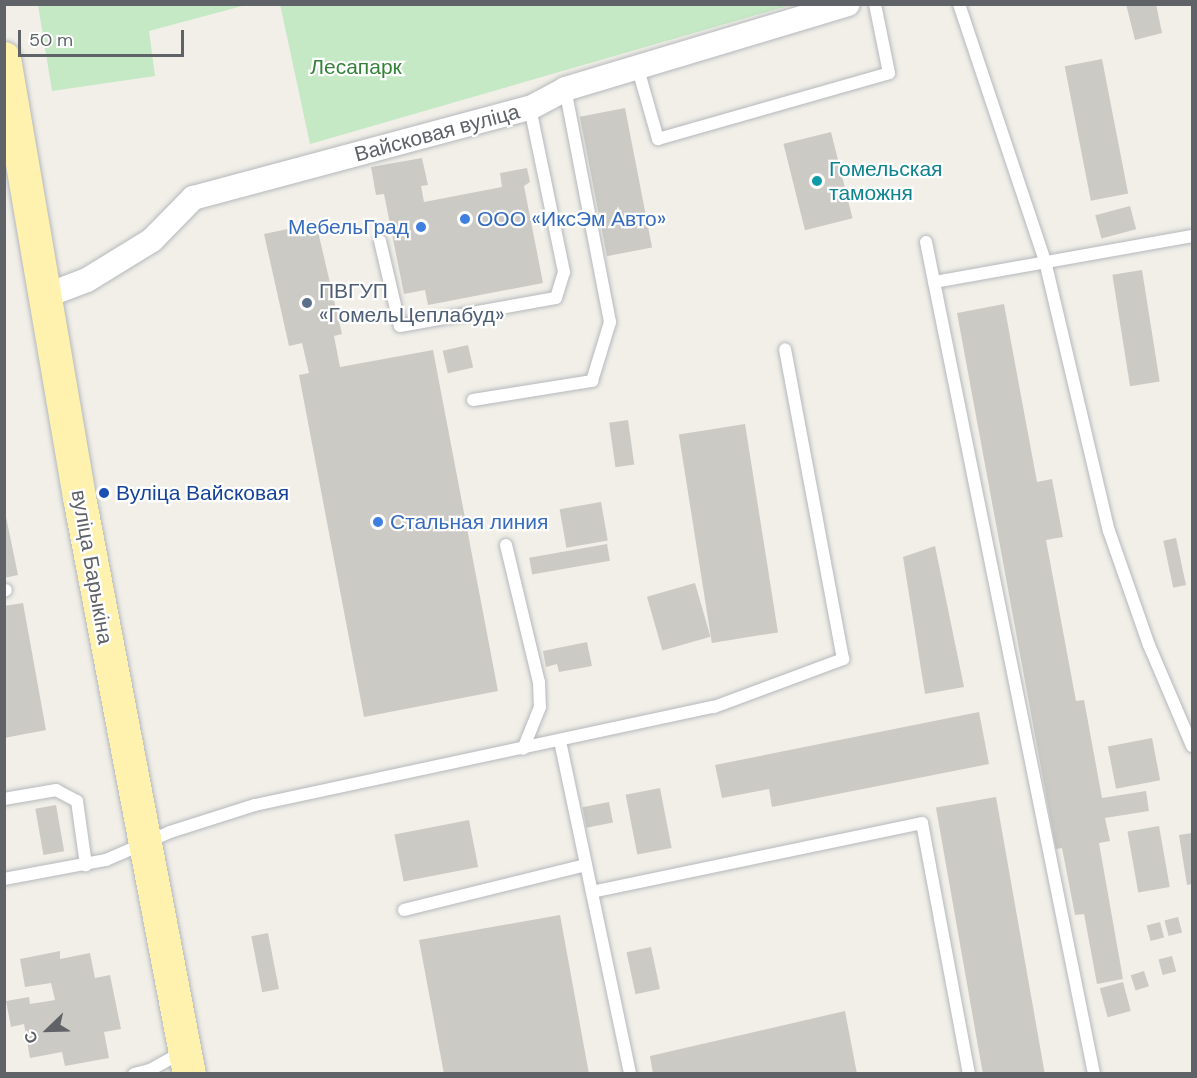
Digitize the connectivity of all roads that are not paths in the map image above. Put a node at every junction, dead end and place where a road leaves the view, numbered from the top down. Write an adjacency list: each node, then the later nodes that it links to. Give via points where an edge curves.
1 (848, 4): 5 (street, Вайсковая вуліца)
2 (875, 4): 5 (lane, via 889,73 658,139)
3 (959, 4): 11 (lane)
4 (4, 58): 13 (main road, вуліца Барыкіна)
5 (638, 69): 6 (street, Вайсковая вуліца)
6 (565, 89): 7 (street, Вайсковая вуліца); 15 (lane, via 610,322 592,381)
7 (530, 108): 9 (lane, via 564,272 556,298 400,327); 13 (street, Вайсковая вуліца, via 193,198 152,240 87,280)
8 (1192, 236): 11 (lane)
9 (380, 241)
10 (926, 242): 12 (lane)
11 (1045, 261): 12 (lane); 18 (lane, via 1109,531 1149,645)
12 (934, 282): 31 (lane)
13 (45, 296): 21 (main road, вуліца Барыкіна)
14 (785, 349): 17 (lane, via 843,659 714,707)
15 (473, 400)
16 (506, 544): 19 (lane, via 539,682 540,707)
17 (560, 741): 19 (lane); 23 (lane)
18 (1192, 746)
19 (523, 748): 21 (lane, via 255,805)
20 (4, 799): 22 (lane, via 56,790 77,801)
21 (144, 843): 22 (lane); 27 (main road, вуліца Барыкіна)
22 (86, 865): 24 (lane)
23 (586, 865): 25 (lane); 26 (lane)
24 (4, 879)
25 (592, 892): 29 (lane); 30 (lane, via 922,823)
26 (404, 910)
27 (187, 1063): 28 (lane)
28 (134, 1074)
29 (630, 1074)
30 (969, 1074)
31 (1094, 1074)

